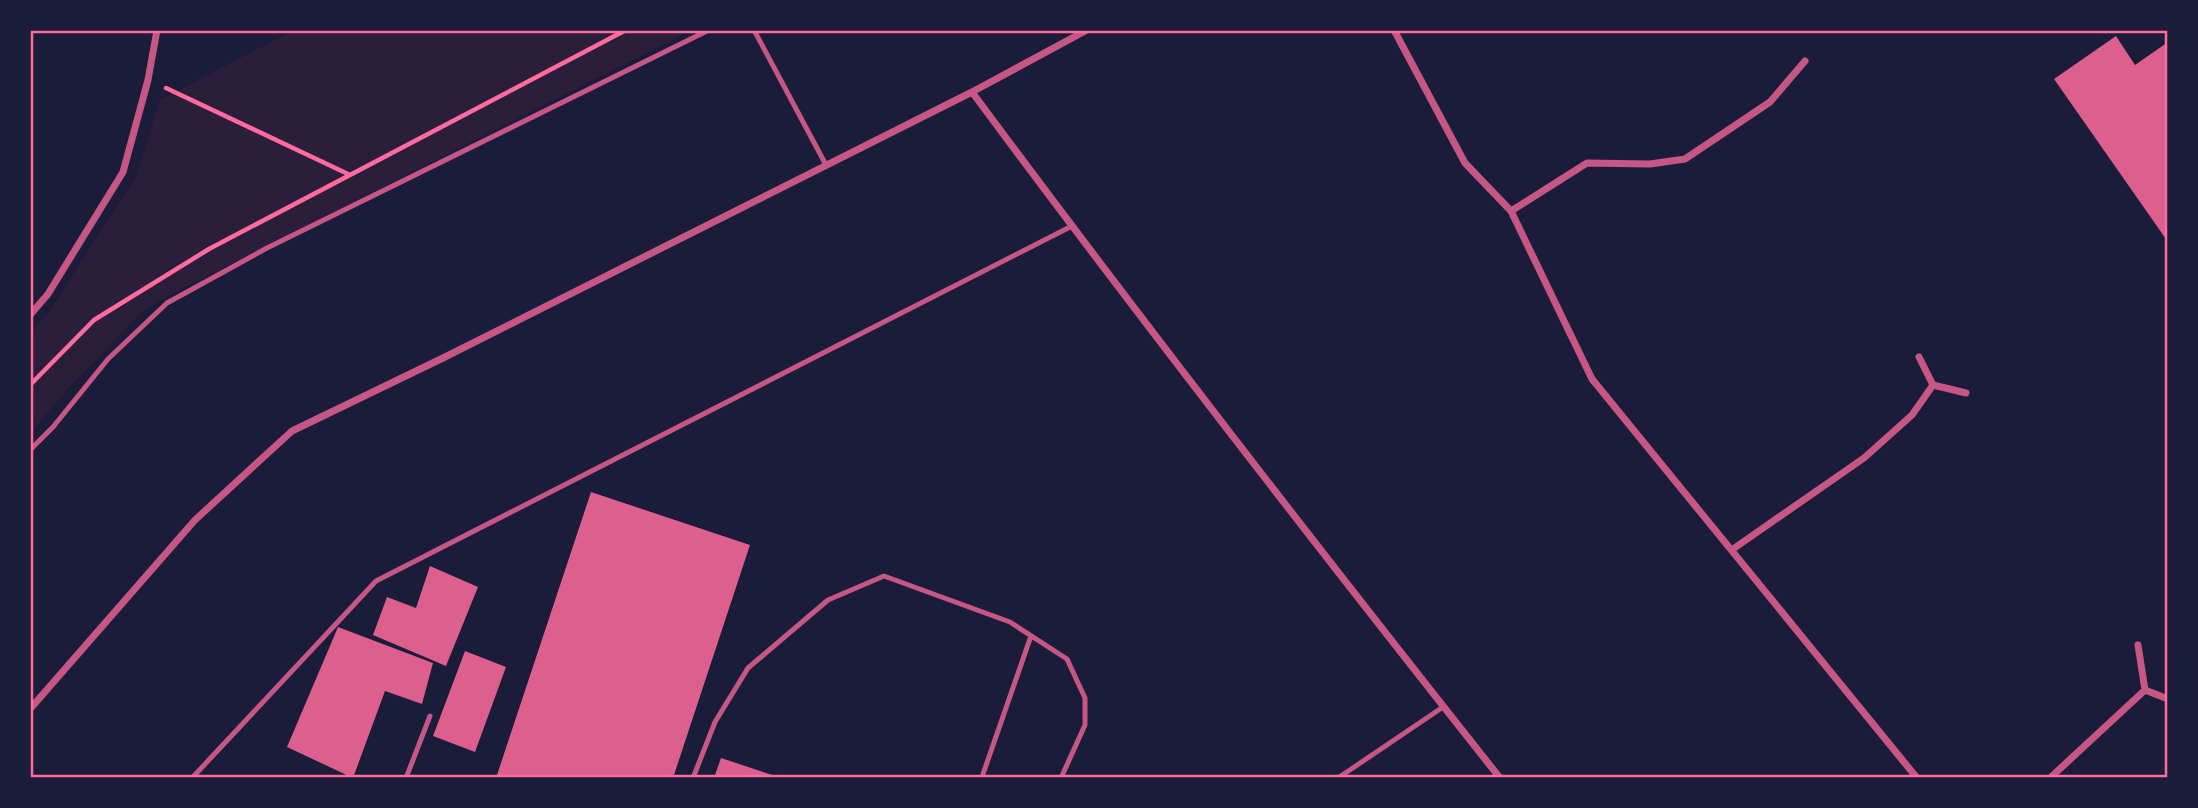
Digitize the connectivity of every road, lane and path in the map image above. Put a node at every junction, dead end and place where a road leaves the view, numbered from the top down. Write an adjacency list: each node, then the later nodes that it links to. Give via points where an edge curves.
1 (157, 30): 8 (street)
2 (626, 30): 11 (path)
3 (709, 30): 19 (lane, via 267,248 167,303 108,359)
4 (754, 30): 10 (lane)
5 (1087, 30): 9 (street)
6 (1394, 30): 12 (street, via 1465,163)
7 (1805, 61): 12 (street, via 1770,102 1685,159 1650,164 1587,163)
8 (148, 80): 11 (path); 14 (street, via 123,172 48,294)
9 (972, 92): 10 (street); 13 (street)
10 (826, 165): 26 (street, via 292,431 195,520)
11 (349, 175): 16 (path, via 209,249 94,320)
12 (1511, 211): 20 (street, via 1592,379)
13 (1072, 226): 25 (street); 29 (lane, via 376,581)
14 (30, 315)
15 (1919, 357): 17 (street)
16 (30, 385)
17 (1933, 385): 18 (street); 20 (street, via 1912,415 1864,458)
18 (1966, 393)
19 (30, 450)
20 (1733, 550): 35 (street)
21 (1031, 636): 28 (lane); 31 (lane, via 1010,622 884,576 828,600 748,668 715,722); 32 (lane, via 1067,659 1085,698 1085,725)
22 (2138, 645): 23 (street)
23 (2145, 690): 24 (street); 36 (street)
24 (2168, 699)
25 (1443, 707): 33 (lane); 34 (street)
26 (30, 709)
27 (430, 716): 30 (lane)
28 (983, 774)
29 (192, 778)
30 (406, 778)
31 (693, 778)
32 (1061, 778)
33 (1338, 778)
34 (1500, 778)
35 (1917, 778)
36 (2050, 778)

